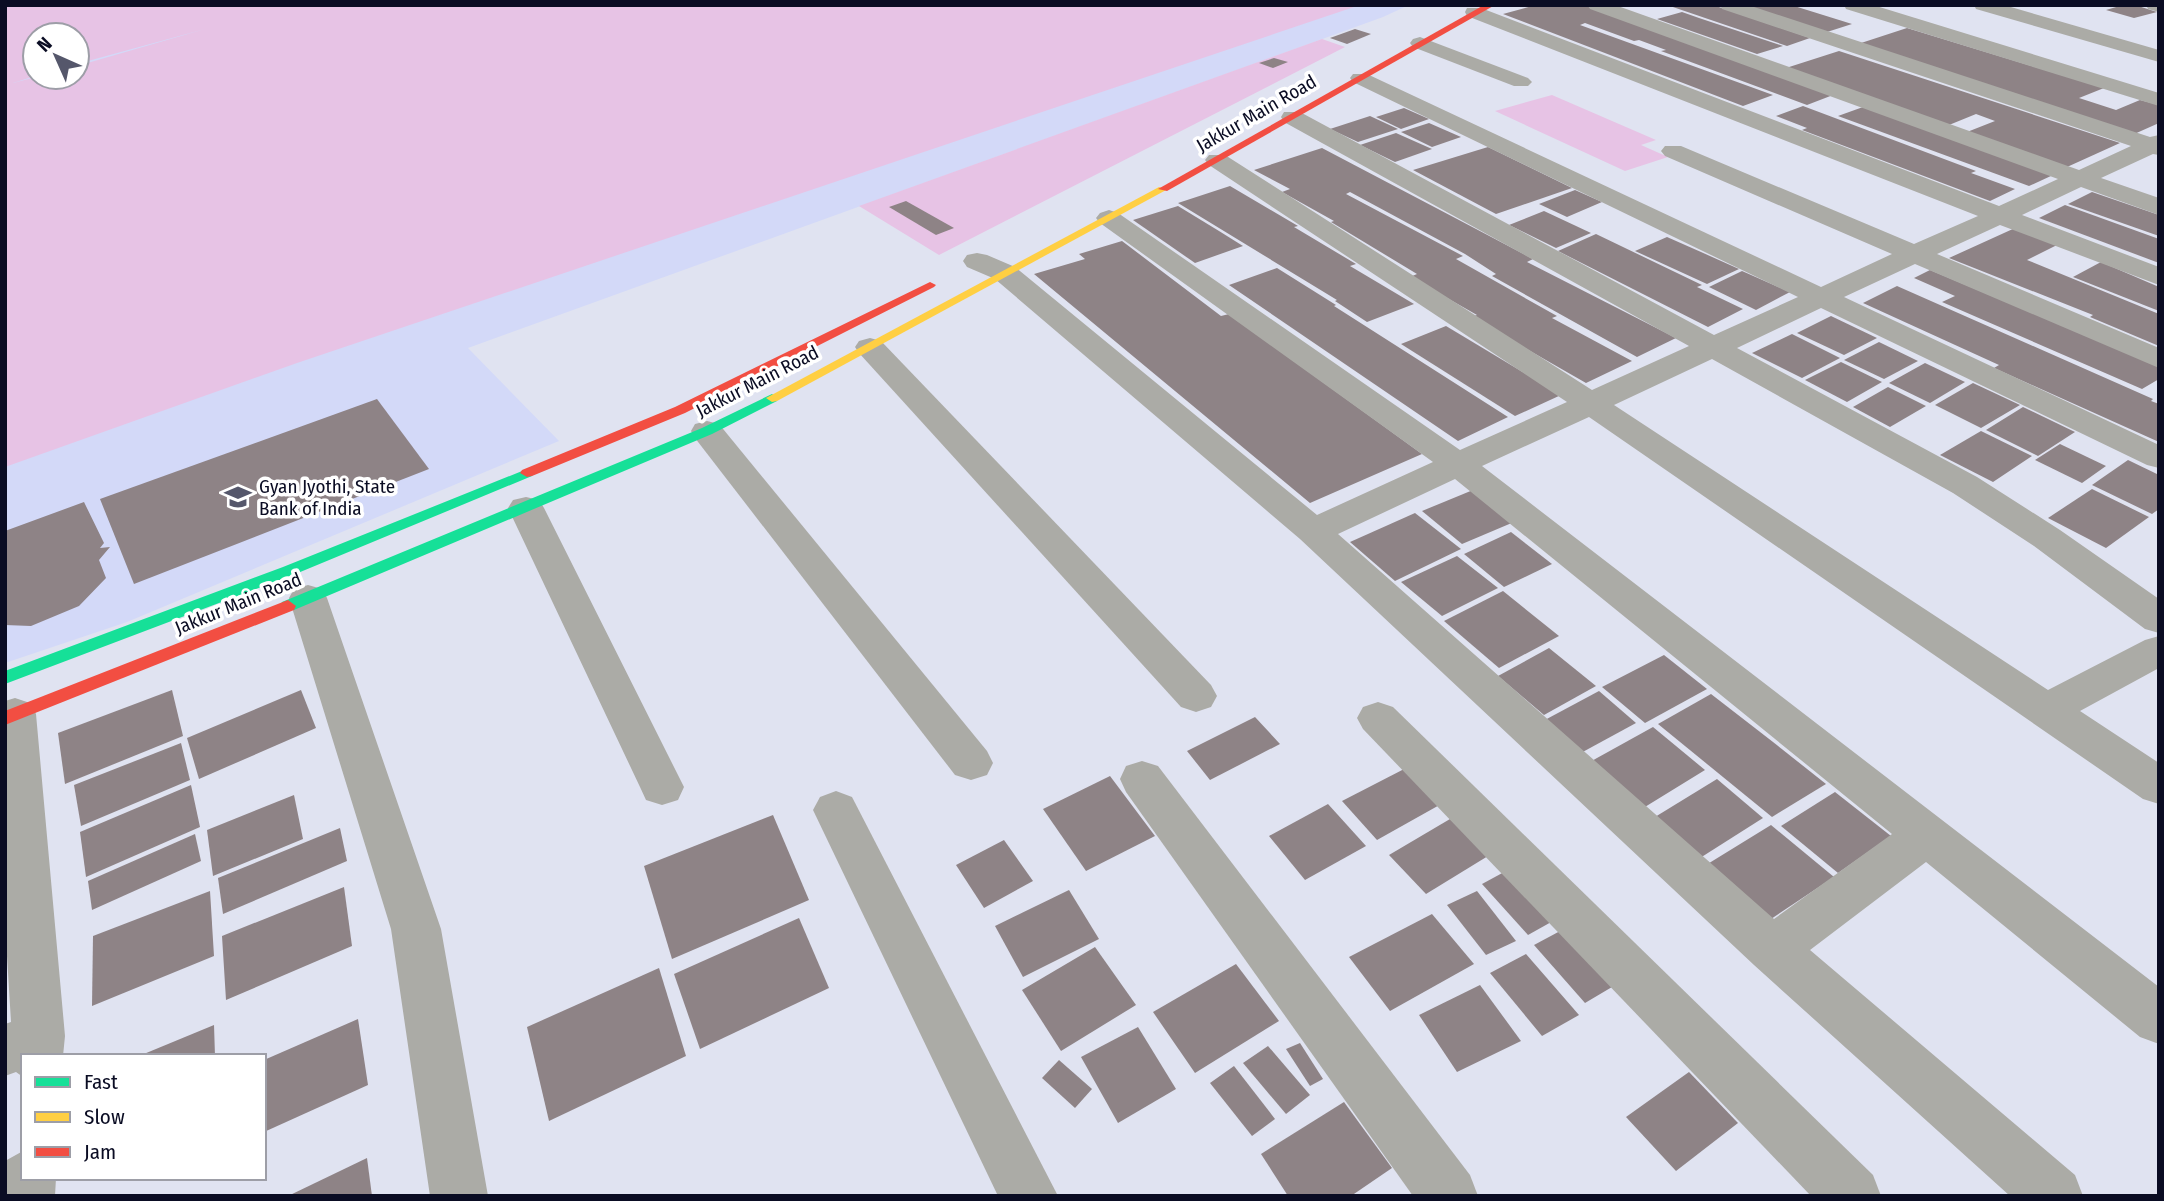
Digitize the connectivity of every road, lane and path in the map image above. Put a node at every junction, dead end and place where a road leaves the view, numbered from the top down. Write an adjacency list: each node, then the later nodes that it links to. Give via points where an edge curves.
1 (1597, 5): 11 (street)
2 (1729, 5): 8 (street)
3 (1853, 5): 7 (street)
4 (1983, 5): 10 (street)
5 (1483, 9): 9 (main road, Jakkur Main Road); 21 (street)
6 (1929, 9): 7 (street)
7 (1898, 19): 8 (street); 14 (street)
8 (1835, 40): 11 (street); 16 (street)
9 (1420, 43): 12 (main road, Jakkur Main Road); 13 (street)
10 (2159, 55)
11 (1763, 65): 19 (street)
12 (1360, 78): 15 (main road, Jakkur Main Road); 27 (street)
13 (1521, 82)
14 (2159, 100)
15 (1292, 117): 18 (main road, Jakkur Main Road); 28 (street)
16 (2156, 145): 19 (street)
17 (1673, 151): 23 (street)
18 (1217, 160): 22 (main road, Jakkur Main Road); 31 (street)
19 (2079, 178): 20 (street); 21 (street)
20 (2159, 207)
21 (2000, 215): 23 (street); 25 (street)
22 (1109, 218): 24 (main road, Jakkur Main Road); 34 (street)
23 (1914, 254): 27 (street); 30 (street)
24 (987, 262): 29 (main road, Jakkur Main Road); 36 (street)
25 (2159, 276)
26 (941, 279): 41 (main road, Jakkur Main Road, via 667,416 288,572)
27 (1819, 298): 28 (street); 33 (street)
28 (1713, 346): 31 (street); 38 (street, via 1965,485)
29 (870, 347): 32 (main road, Jakkur Main Road); 40 (street)
30 (2159, 359)
31 (1590, 403): 34 (street); 42 (street)
32 (707, 431): 35 (main road, Jakkur Main Road); 44 (street)
33 (2159, 458)
34 (1458, 464): 36 (street); 49 (street)
35 (526, 508): 37 (main road, Jakkur Main Road); 47 (street)
36 (1313, 531): 50 (street)
37 (308, 598): 41 (main road, Jakkur Main Road); 53 (street, via 416,929)
38 (2159, 619)
39 (2159, 649): 42 (street)
40 (1196, 696)
41 (9, 703): 52 (street)
42 (2045, 711): 46 (street)
43 (1378, 718): 56 (street)
44 (971, 763)
45 (1142, 779): 55 (street)
46 (2159, 786)
47 (662, 787)
48 (836, 810): 54 (street)
49 (1927, 835): 50 (street); 51 (street)
50 (1772, 950): 57 (street)
51 (2159, 1018)
52 (26, 1047)
53 (458, 1196)
54 (1029, 1196)
55 (1449, 1196)
56 (1852, 1196)
57 (2054, 1196)

